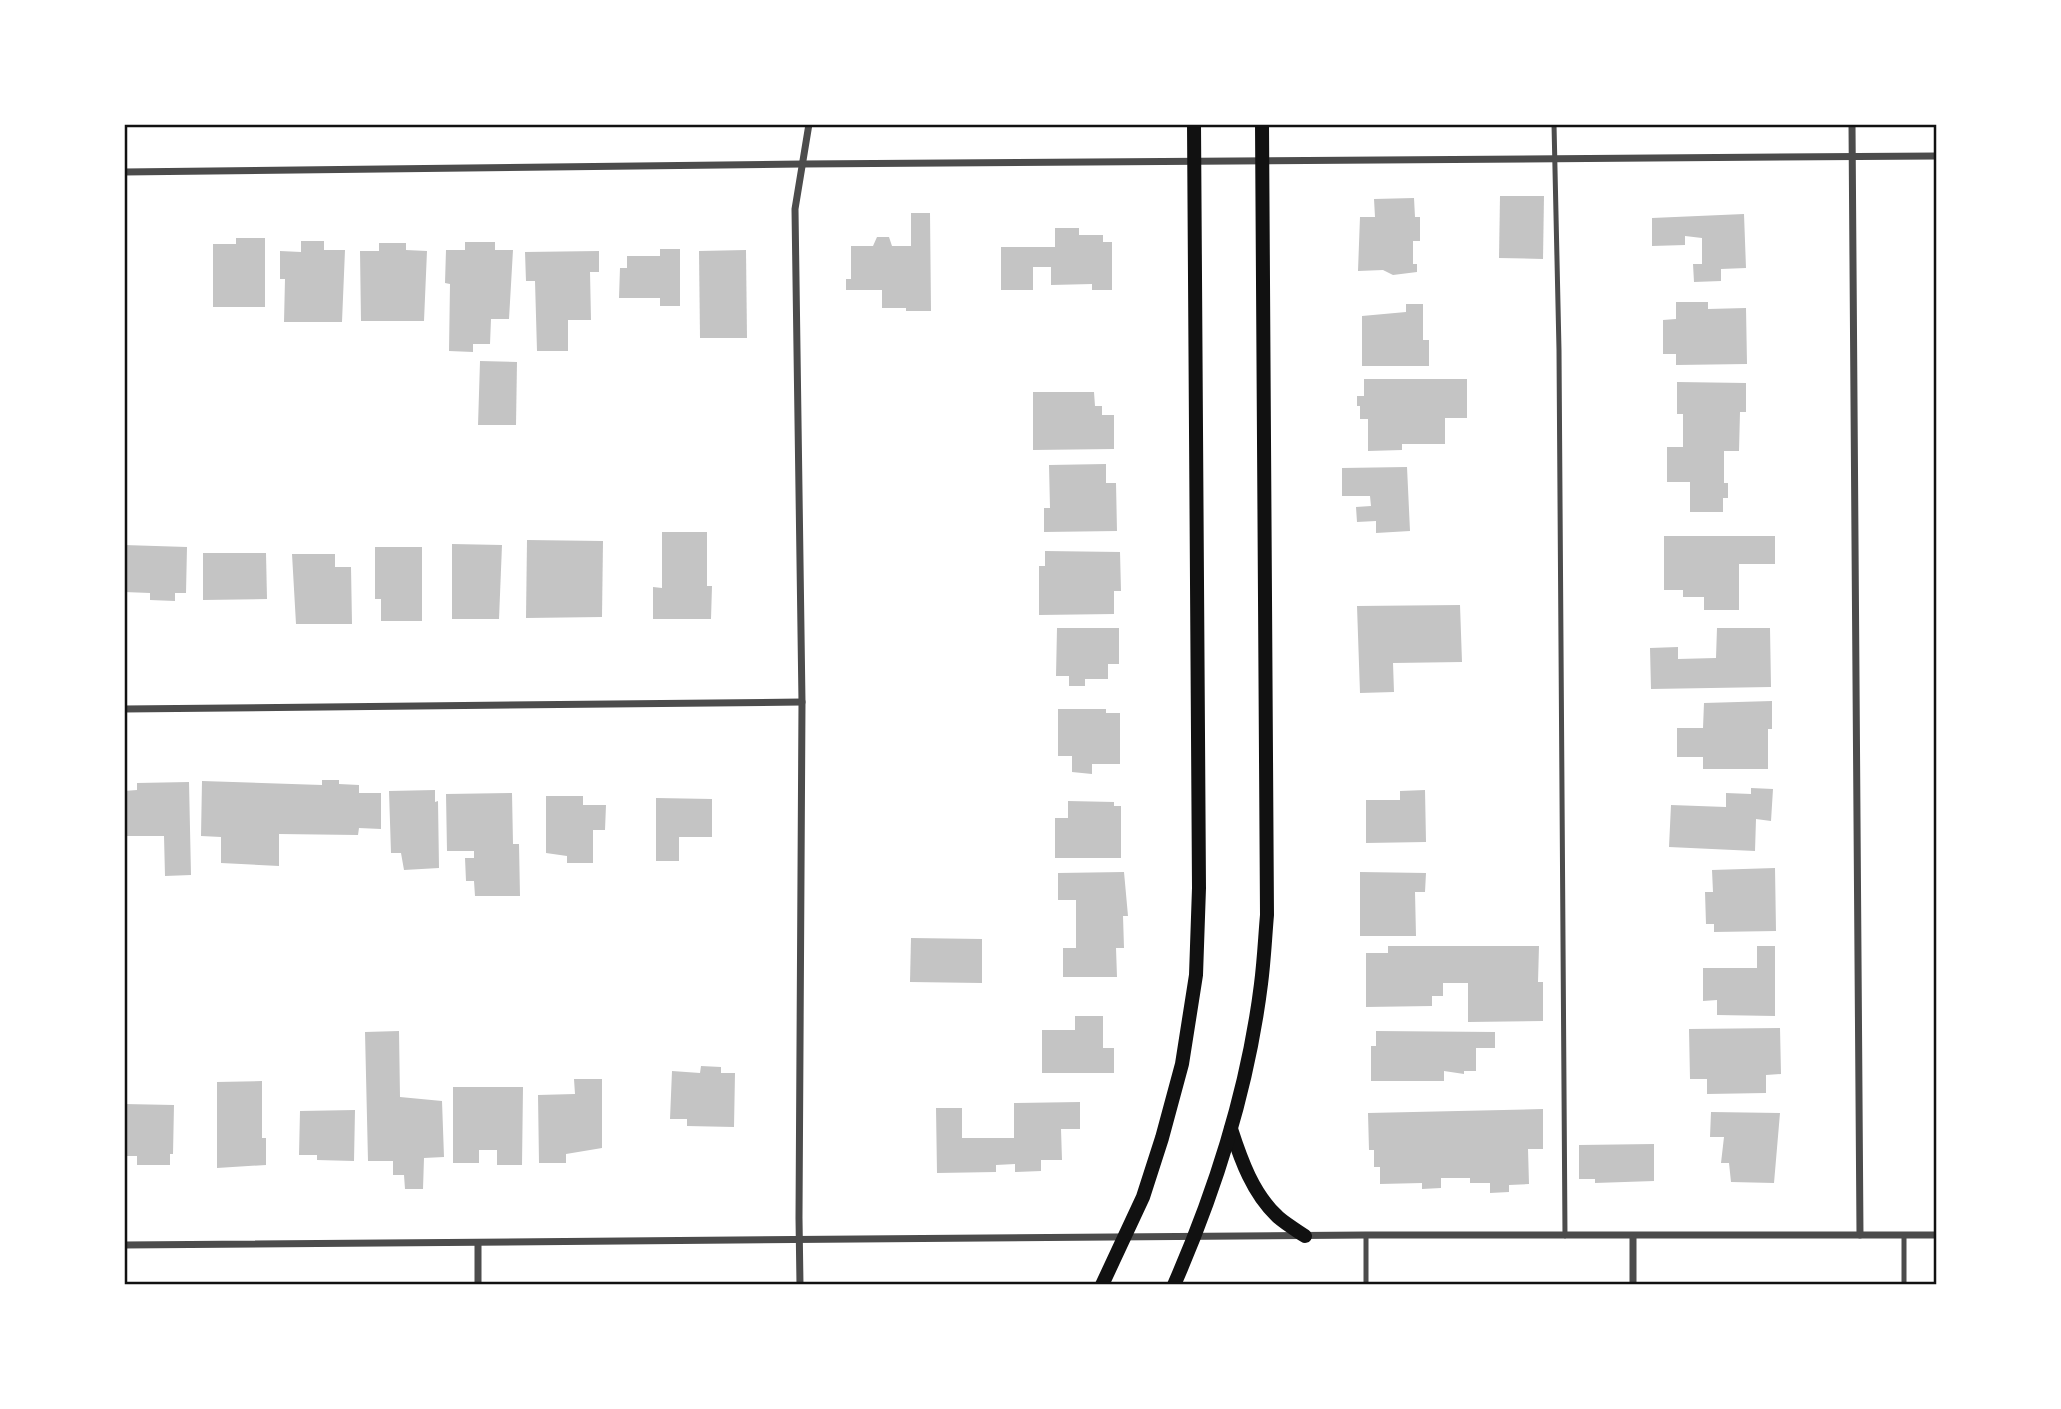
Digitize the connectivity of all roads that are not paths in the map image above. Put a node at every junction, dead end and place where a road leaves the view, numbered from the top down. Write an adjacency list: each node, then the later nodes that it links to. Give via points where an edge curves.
1 (809, 124): 11 (street)
2 (1194, 124): 10 (main road)
3 (1262, 124): 9 (main road)
4 (1554, 124): 8 (lane)
5 (1852, 124): 7 (street)
6 (1937, 156): 7 (street)
7 (1852, 157): 8 (street); 17 (street)
8 (1554, 159): 9 (street); 21 (lane, via 1560,363)
9 (1262, 161): 10 (street); 15 (main road, via 1267,915 1261,984)
10 (1194, 163): 11 (street); 24 (main road, via 1196,975 1182,1064 1143,1197)
11 (802, 164): 12 (street); 13 (street, via 795,209)
12 (124, 172)
13 (802, 702): 14 (street); 25 (street)
14 (124, 709)
15 (1231, 1129): 20 (main road, via 1246,1171 1262,1198 1278,1217); 23 (main road)
16 (1366, 1235): 20 (street); 21 (street); 32 (lane)
17 (1860, 1235): 18 (street); 22 (street)
18 (1904, 1235): 19 (street); 34 (lane)
19 (1937, 1235)
20 (1306, 1236): 23 (street)
21 (1565, 1236): 22 (street)
22 (1633, 1236): 33 (street)
23 (1195, 1237): 24 (street); 31 (main road)
24 (1124, 1238): 25 (street); 30 (main road)
25 (799, 1241): 26 (street); 29 (street)
26 (478, 1243): 27 (street); 28 (street)
27 (124, 1245)
28 (478, 1285)
29 (800, 1285)
30 (1102, 1285)
31 (1174, 1285)
32 (1366, 1285)
33 (1633, 1285)
34 (1904, 1285)

